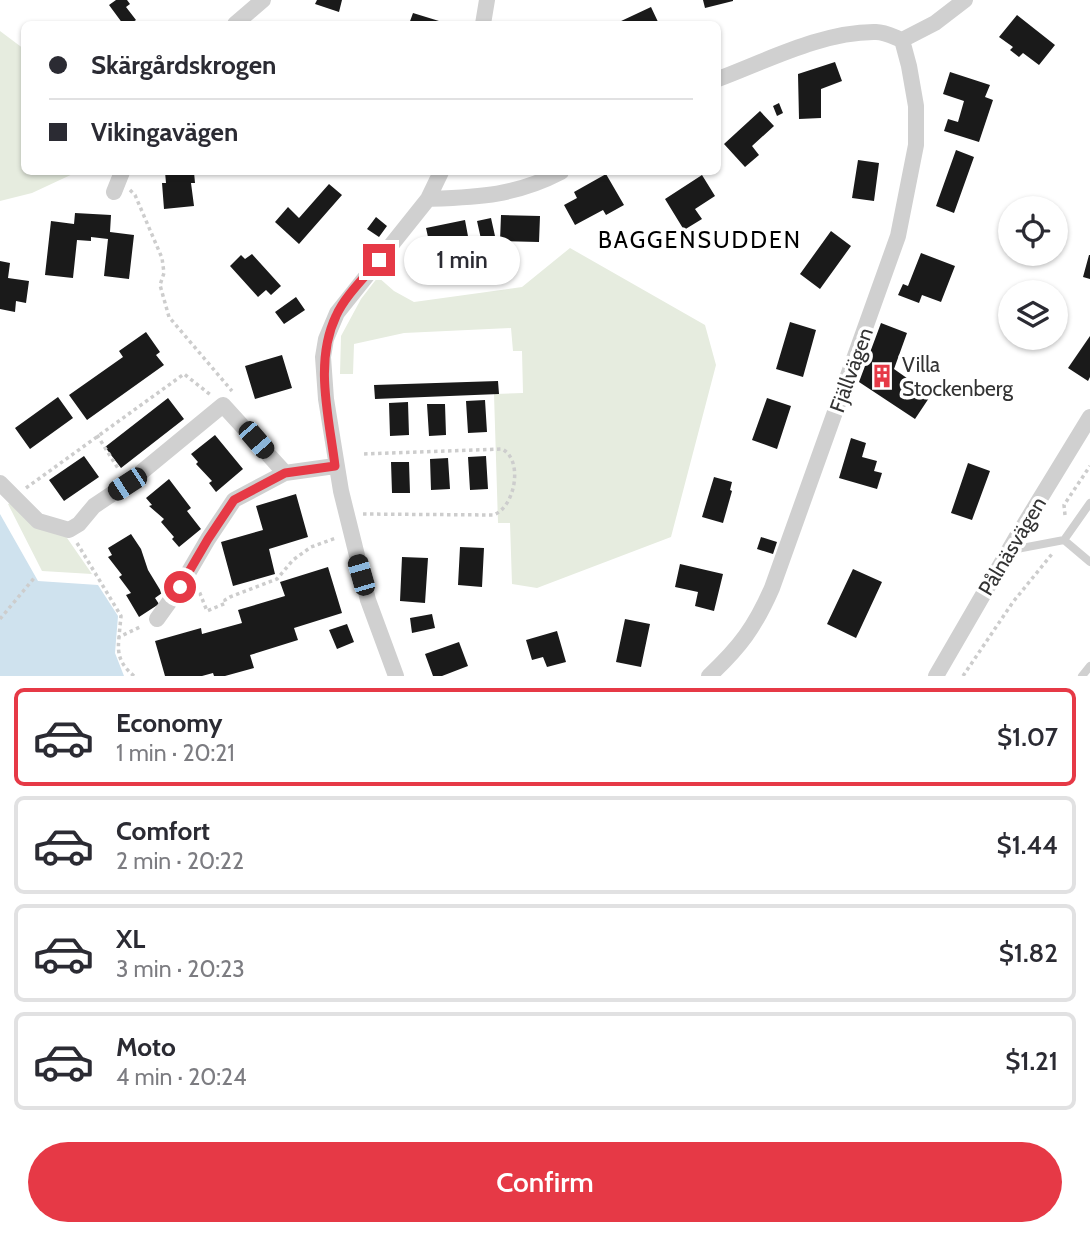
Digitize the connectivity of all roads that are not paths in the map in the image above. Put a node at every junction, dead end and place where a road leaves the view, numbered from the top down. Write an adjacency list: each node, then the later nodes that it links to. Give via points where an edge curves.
1 (263, 0): 4 (street)
2 (488, 0): 5 (street)
3 (965, 0): 6 (street)
4 (238, 21)
5 (484, 21)
6 (902, 40): 7 (street, via 879,32 853,34 805,46); 24 (street, Fjällvägen, via 916,106 916,145 898,236 772,588 736,650)
7 (721, 78)
8 (121, 175): 11 (street)
9 (440, 175): 12 (street)
10 (555, 175): 12 (street, via 510,193)
11 (114, 191)
12 (428, 199): 14 (street, via 337,313 326,339 323,357)
13 (1090, 417): 19 (street, Pålnäsvägen)
14 (335, 466): 15 (street); 23 (street, via 368,600)
15 (285, 473): 16 (street, via 228,399 69,530 38,521); 21 (street, via 234,500)
16 (0, 483)
17 (1090, 503): 18 (lane)
18 (1060, 541): 19 (lane); 20 (lane)
19 (1009, 550): 25 (street, Pålnäsvägen)
20 (1090, 562)
21 (157, 619)
22 (1090, 666): 26 (lane)
23 (396, 676)
24 (709, 676)
25 (936, 676)
26 (1083, 676)

